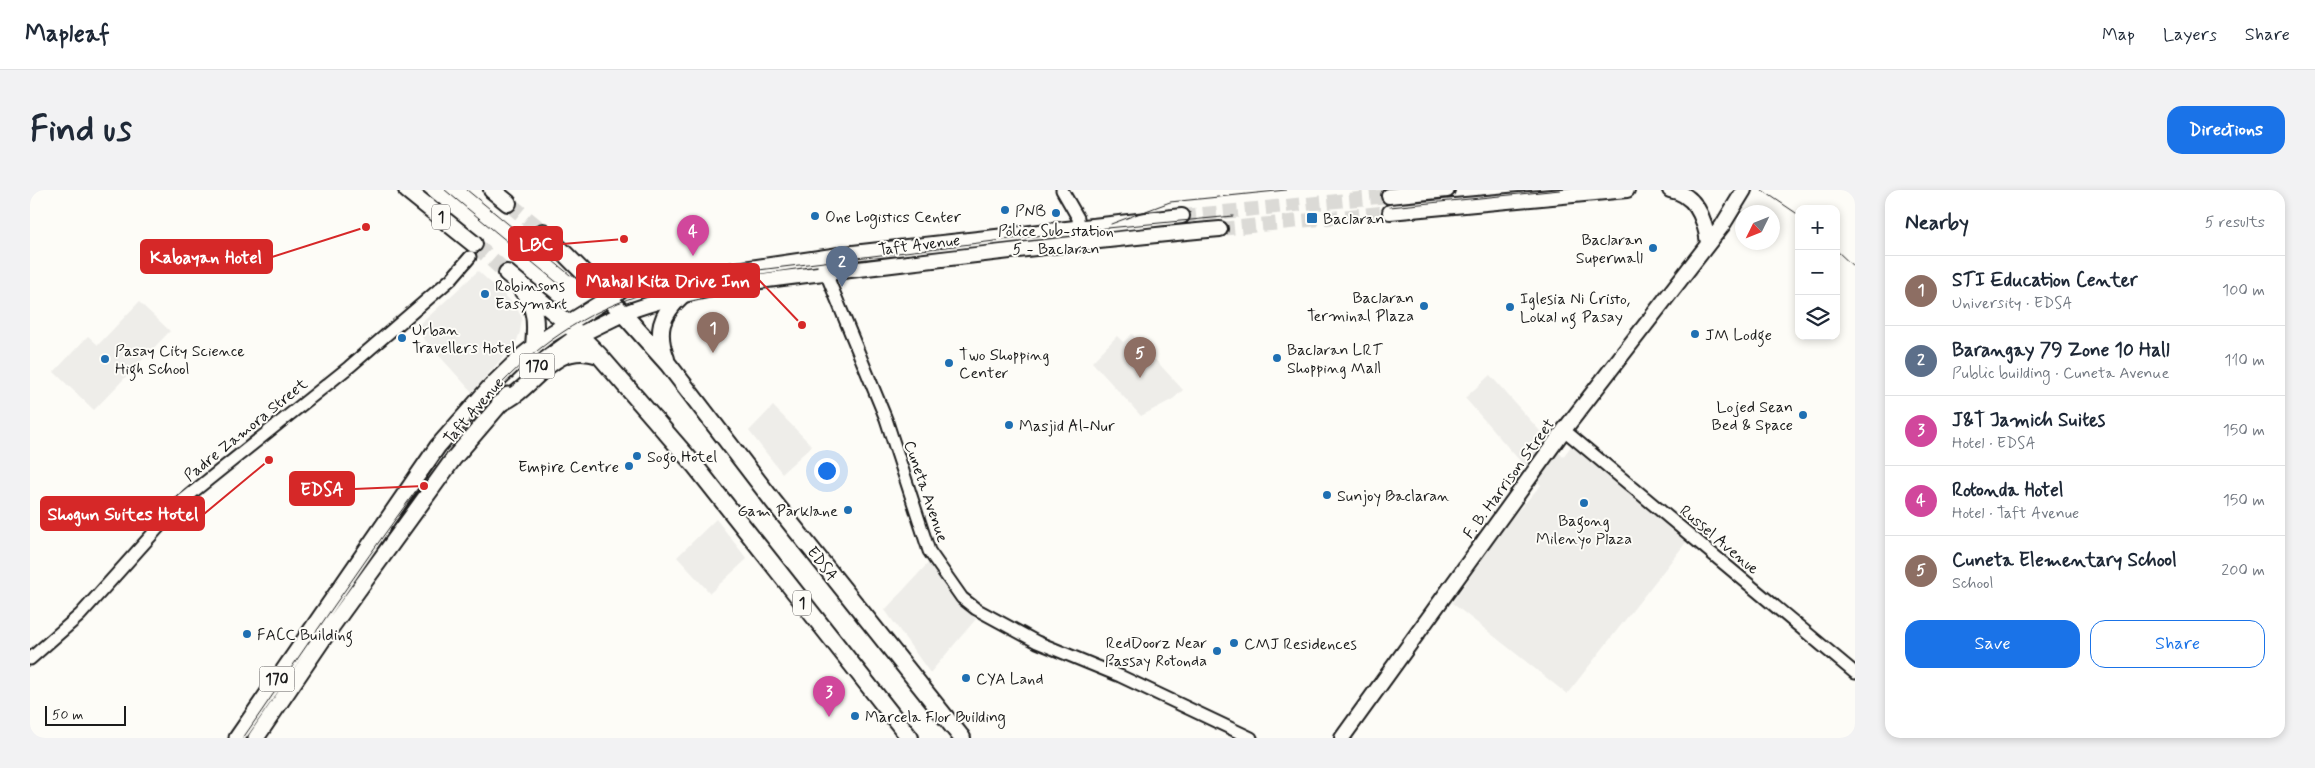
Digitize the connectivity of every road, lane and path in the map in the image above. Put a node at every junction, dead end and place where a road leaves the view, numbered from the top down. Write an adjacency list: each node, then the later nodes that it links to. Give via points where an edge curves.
1 (408, 190): 17 (highway, 1)
2 (492, 190): 8 (highway)
3 (1062, 190): 10 (street, via 1078,218)
4 (1447, 190): 5 (main road, via 1391,196 1393,212)
5 (1627, 190)
6 (1670, 190): 14 (main road, via 1686,194 1703,218)
7 (1744, 190): 14 (main road, F. B. Harrison Street, via 1734,210)
8 (508, 203)
9 (1182, 216): 10 (main road, Taft Avenue)
10 (1079, 228): 13 (main road, Taft Avenue); 15 (street)
11 (1220, 229): 15 (main road, Taft Avenue)
12 (543, 232): 21 (highway, EDSA)
13 (1026, 233): 16 (main road); 18 (main road, Taft Avenue)
14 (1708, 243): 29 (main road, F. B. Harrison Street)
15 (1080, 244): 16 (main road, Taft Avenue)
16 (1028, 249): 19 (main road, Taft Avenue)
17 (472, 251): 30 (street, Padre Zamora Street, via 450,279 349,367 183,500 80,615)
18 (822, 257): 19 (street, Cuneta Avenue); 21 (main road, Taft Avenue, via 681,278 645,279)
19 (826, 273): 20 (main road, Taft Avenue, via 735,284); 36 (street, Cuneta Avenue, via 886,420 929,551 962,598 976,610 1037,642 1120,676)
20 (682, 295): 22 (main road, Taft Avenue); 27 (highway, via 664,316 661,329 661,343)
21 (609, 298): 22 (highway, EDSA); 23 (main road, Taft Avenue / 170)
22 (624, 313): 24 (main road, Taft Avenue / 170); 27 (highway, EDSA)
23 (567, 323): 24 (highway, 1); 25 (main road, Taft Avenue / 170); 25 (highway, 1, via 507,273 531,304 536,325)
24 (579, 335): 26 (highway, 1); 28 (main road, Taft Avenue / 170, via 533,370)
25 (534, 346): 32 (main road, Taft Avenue / 170, via 489,388 438,446)
26 (598, 355): 28 (highway, via 584,350 564,355 540,371 509,400); 34 (highway, 1, via 696,467)
27 (668, 364): 35 (highway, EDSA)
28 (500, 403): 33 (main road, Taft Avenue / 170, via 448,466)
29 (1564, 430): 31 (street, Russel Avenue); 37 (main road, F. B. Harrison Street)
30 (30, 659)
31 (1855, 673)
32 (237, 738)
33 (256, 738)
34 (910, 738)
35 (962, 738)
36 (1250, 738)
37 (1342, 738)

